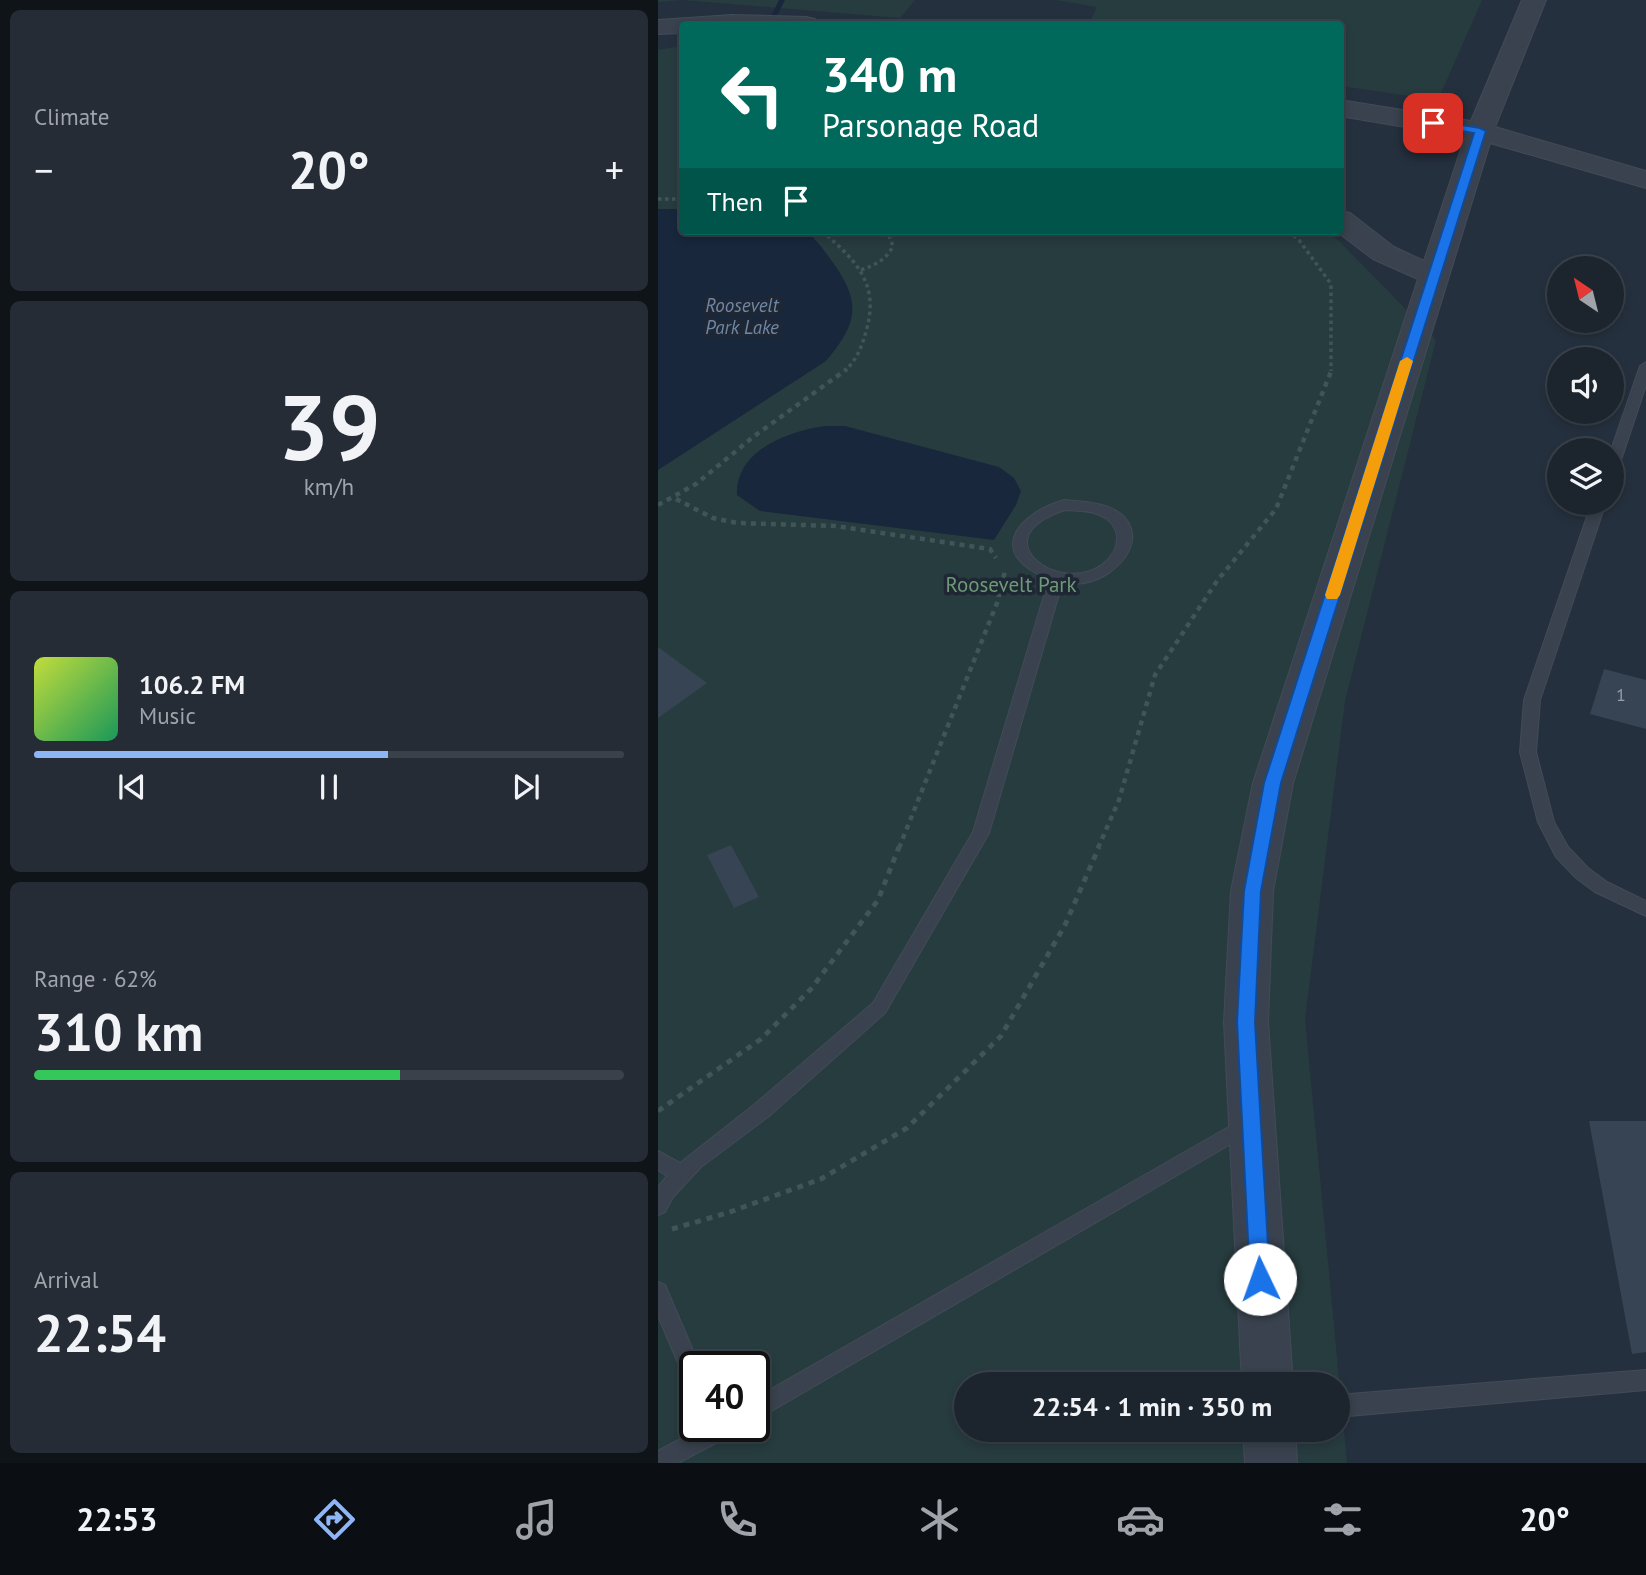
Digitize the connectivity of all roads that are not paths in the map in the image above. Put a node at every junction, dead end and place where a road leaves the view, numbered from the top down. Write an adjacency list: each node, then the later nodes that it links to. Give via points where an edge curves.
1 (1534, 0): 3 (street)
2 (1344, 109): 3 (street)
3 (1480, 131): 4 (street); 6 (street)
4 (1646, 180)
5 (1344, 223): 6 (street, via 1384,256)
6 (1434, 274): 12 (street, via 1264,822 1252,891 1248,954)
7 (1646, 366): 8 (lane)
8 (1622, 438)
9 (1595, 515): 11 (lane, via 1532,700 1528,752 1546,821 1562,852 1601,887)
10 (1057, 577): 10 (lane, via 1074,578 1108,569 1126,548 1122,524 1113,515 1082,505 1047,509 1034,517 1019,539 1020,552 1028,563); 14 (lane, via 981,833 879,1008)
11 (1646, 909)
12 (1251, 1122): 18 (street); 20 (lane)
13 (658, 1160): 14 (lane)
14 (681, 1174): 15 (lane)
15 (658, 1206)
16 (658, 1292): 17 (lane)
17 (683, 1351)
18 (1265, 1372)
19 (1646, 1380): 21 (lane)
20 (770, 1402)
21 (1350, 1405)
22 (695, 1442): 24 (lane)
23 (1270, 1442): 25 (street)
24 (658, 1462)
25 (1271, 1463)

